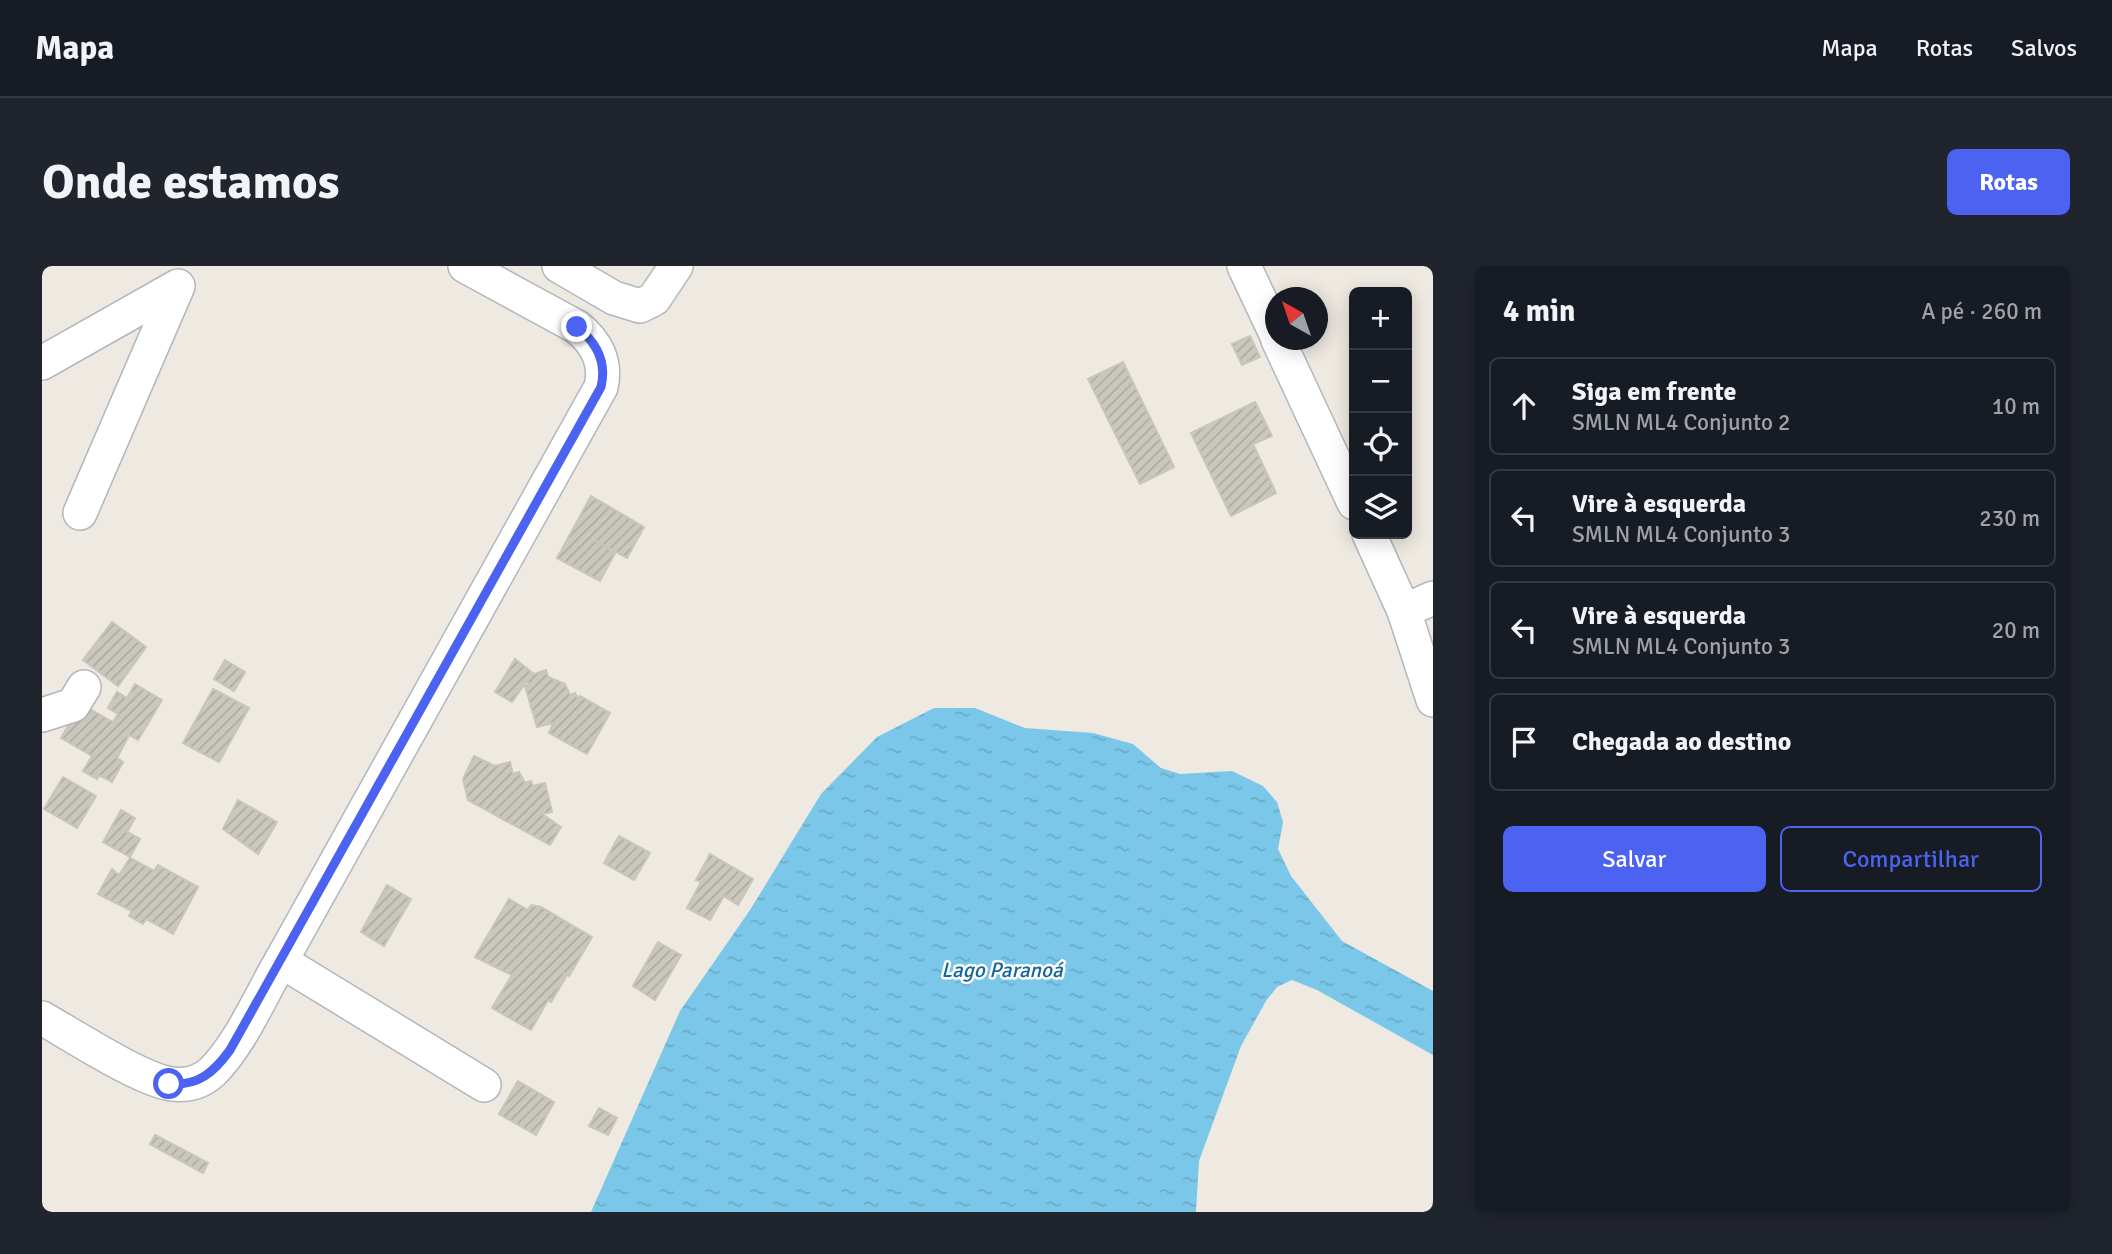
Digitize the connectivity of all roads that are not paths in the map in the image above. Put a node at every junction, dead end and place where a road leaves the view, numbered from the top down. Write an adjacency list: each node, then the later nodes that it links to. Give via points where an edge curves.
1 (465, 266): 16 (street, via 591,338 602,364 601,387)
2 (559, 266): 3 (street, via 614,298 640,306 653,299)
3 (676, 266)
4 (1244, 266): 6 (street)
5 (183, 276): 8 (street); 10 (street)
6 (1265, 311)
7 (1283, 350): 9 (street)
8 (42, 363)
9 (1349, 492)
10 (80, 513)
11 (1373, 539): 12 (street)
12 (1419, 604): 14 (street)
13 (84, 687): 15 (street, via 73,705)
14 (1433, 700)
15 (42, 715)
16 (281, 961): 17 (street, via 230,1050 199,1081 182,1085 155,1080); 18 (street)
17 (42, 1018)
18 (484, 1084)

